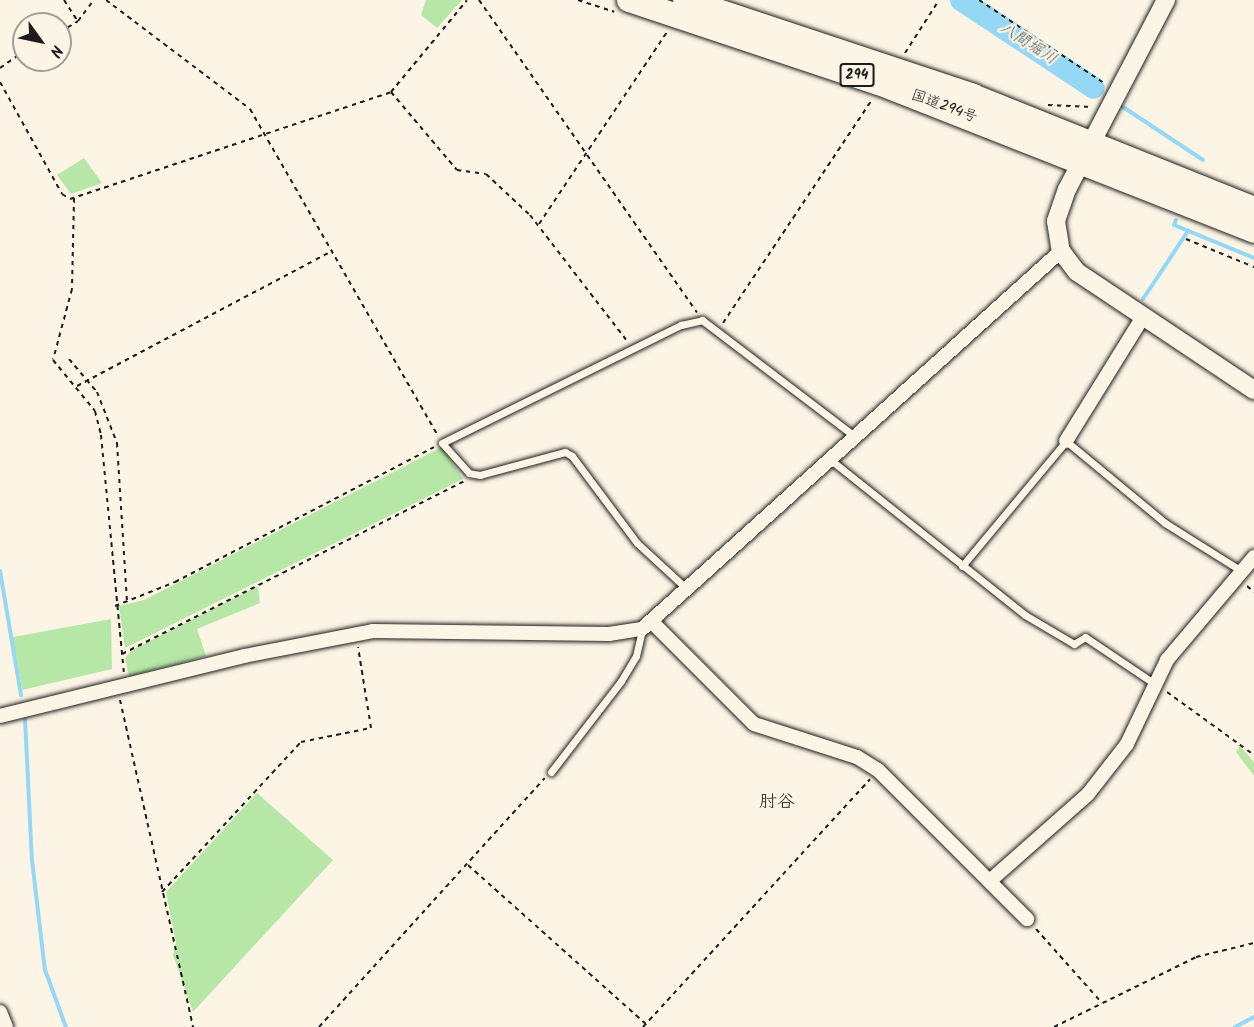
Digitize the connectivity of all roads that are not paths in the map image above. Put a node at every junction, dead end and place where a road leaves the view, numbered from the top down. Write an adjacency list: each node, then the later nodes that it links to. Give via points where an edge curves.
1 (629, 0): 4 (highway, 国道294号 / 294)
2 (685, 0): 4 (highway, 国道294号 / 294)
3 (1166, 0): 5 (street)
4 (887, 76): 5 (highway, 国道294号 / 294)
5 (1086, 150): 6 (highway, 国道294号 / 294); 7 (highway, 国道294号 / 294); 8 (street, via 1056,221)
6 (1254, 209)
7 (1254, 231)
8 (1061, 251): 9 (street, via 1077,272); 11 (street)
9 (1144, 315): 10 (street); 12 (street)
10 (1254, 390)
11 (854, 436): 13 (street); 17 (lane, via 702,320 632,349 442,443 470,473 565,452 637,543)
12 (1066, 441): 15 (lane); 16 (lane, via 1165,522)
13 (832, 461): 15 (lane); 17 (street)
14 (1254, 557): 16 (street)
15 (962, 566): 19 (lane, via 1024,615 1074,644 1085,637)
16 (1243, 572): 19 (street, via 1167,660)
17 (689, 592): 18 (street)
18 (648, 627): 20 (street, via 609,634 356,634 121,684); 21 (lane, via 621,681); 22 (street, via 754,724 857,757 878,770)
19 (1155, 684): 22 (street, via 1127,744 1088,794)
20 (0, 716)
21 (551, 772)
22 (992, 879): 23 (street)
23 (1027, 919)
24 (0, 1012): 25 (street)
25 (6, 1027)

